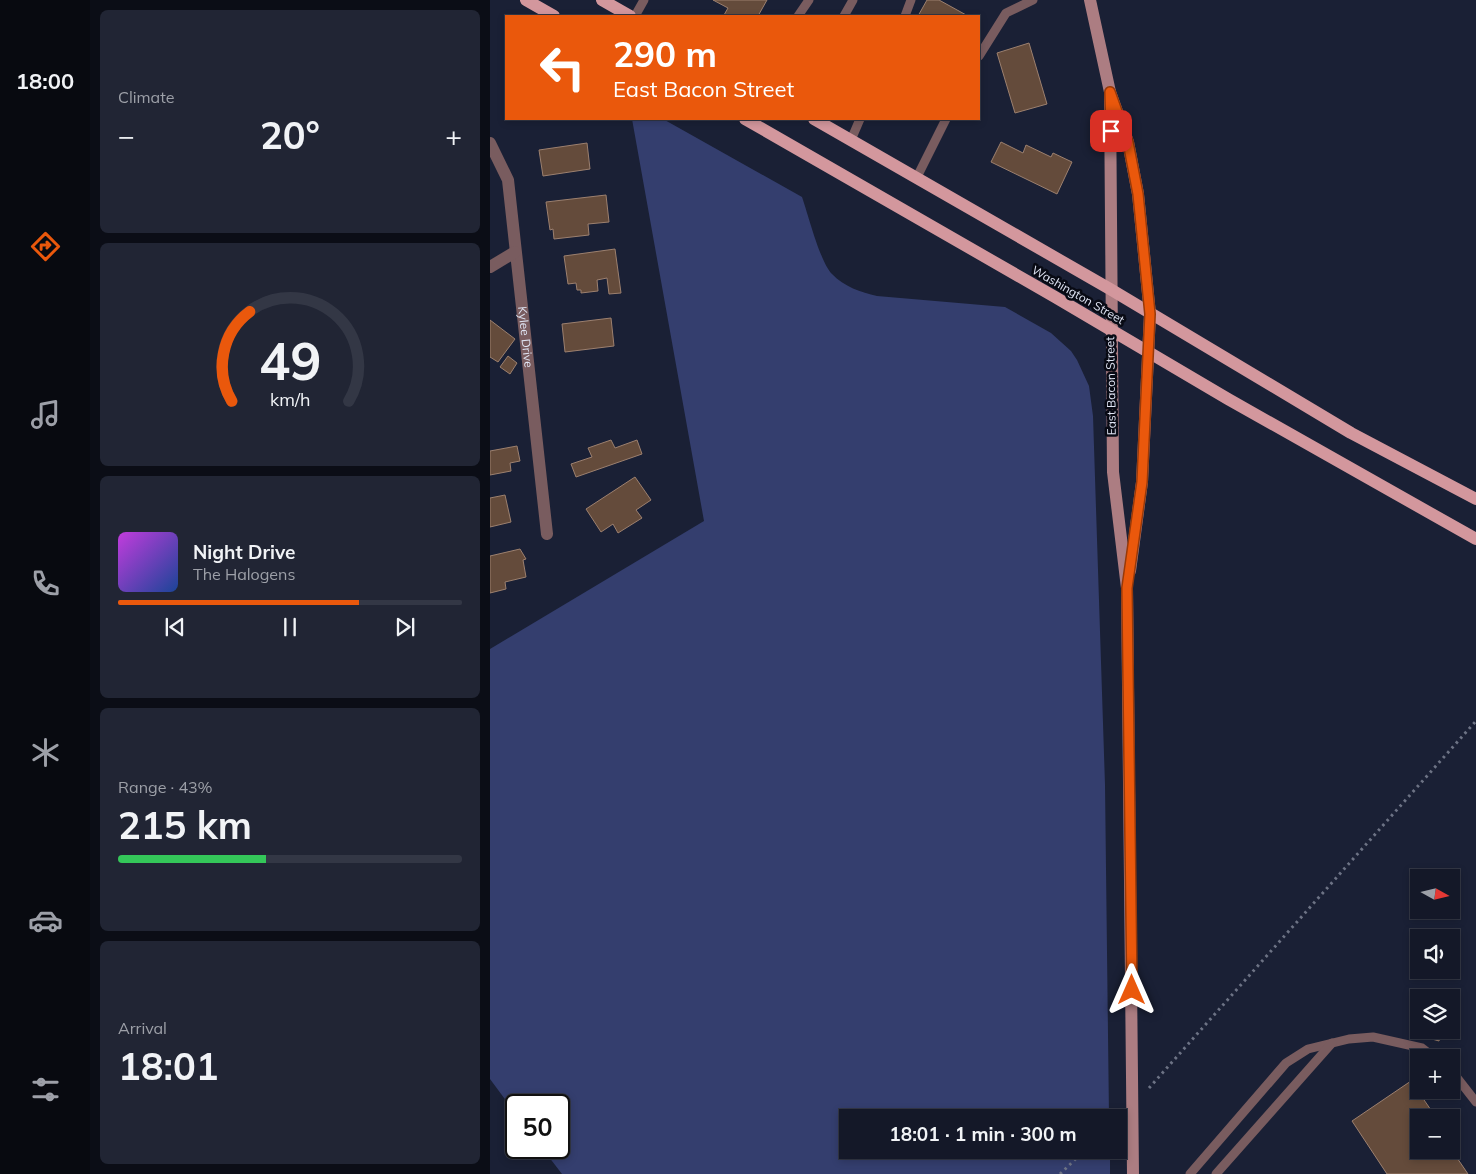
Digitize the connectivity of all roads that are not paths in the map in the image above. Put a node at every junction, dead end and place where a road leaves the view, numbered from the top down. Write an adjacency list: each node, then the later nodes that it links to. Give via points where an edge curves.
1 (526, 0): 9 (main road)
2 (602, 0): 10 (main road)
3 (644, 0): 11 (lane)
4 (809, 0): 12 (lane)
5 (853, 0): 13 (lane)
6 (911, 0): 14 (lane)
7 (1033, 0): 15 (lane, via 1006,14)
8 (1090, 0): 16 (main road, East Bacon Street)
9 (552, 15)
10 (628, 15)
11 (636, 15)
12 (799, 15)
13 (845, 15)
14 (905, 15)
15 (980, 54)
16 (1110, 92): 26 (main road, East Bacon Street); 27 (main road, East Bacon Street, via 1128,142 1138,194)
17 (747, 120): 28 (main road, Washington Street)
18 (816, 120): 21 (main road, Washington Street)
19 (860, 120): 21 (lane)
20 (946, 120): 23 (lane)
21 (851, 140): 23 (main road, Washington Street)
22 (490, 143): 24 (street, Kylee Drive, via 508,180)
23 (917, 177): 26 (main road, Washington Street)
24 (515, 252): 25 (street); 31 (street, Kylee Drive)
25 (490, 267)
26 (1110, 289): 27 (main road, Washington Street); 28 (main road, East Bacon Street)
27 (1150, 314): 29 (main road, East Bacon Street); 30 (main road, Washington Street, via 1351,433)
28 (1110, 329): 29 (main road, Washington Street); 33 (main road, East Bacon Street, via 1113,472)
29 (1148, 352): 32 (main road, Washington Street); 33 (main road, East Bacon Street, via 1142,482)
30 (1476, 499)
31 (546, 534)
32 (1476, 539)
33 (1127, 588): 38 (main road, East Bacon Street)
34 (1332, 1043): 35 (lane, via 1373,1037); 39 (lane, via 1308,1049 1286,1063); 40 (lane)
35 (1423, 1049)
36 (1460, 1082): 37 (lane)
37 (1476, 1102)
38 (1133, 1174)
39 (1190, 1174)
40 (1216, 1174)

